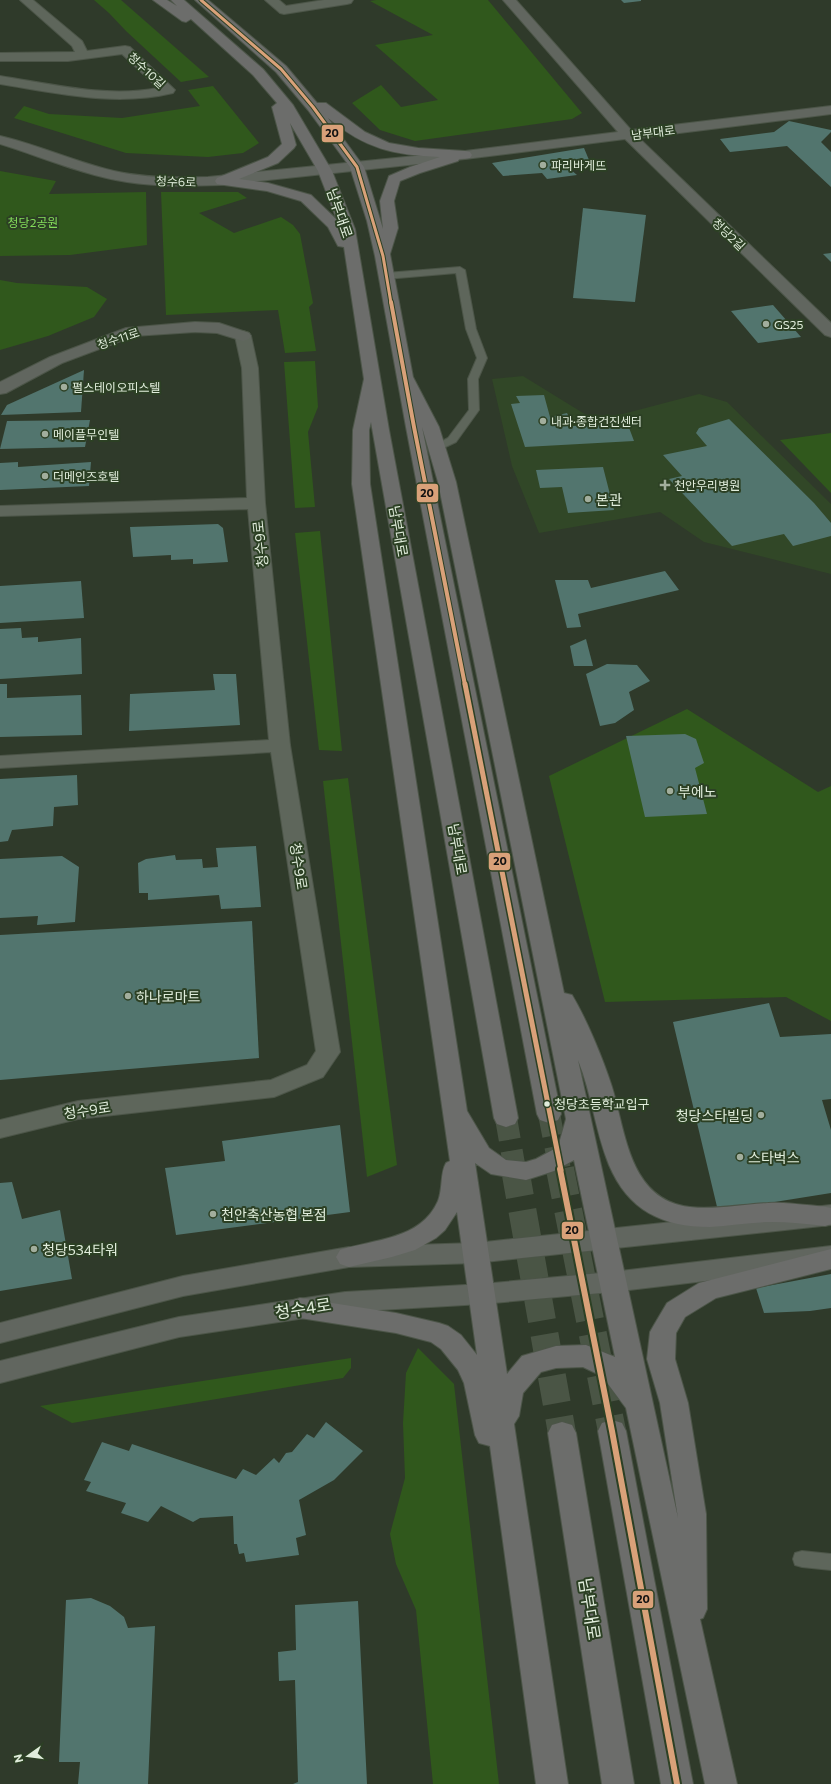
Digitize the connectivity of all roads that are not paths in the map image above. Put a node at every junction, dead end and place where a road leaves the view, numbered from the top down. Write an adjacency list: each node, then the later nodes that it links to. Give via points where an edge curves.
1 (26, 0): 11 (street, via 77,44)
2 (159, 0): 10 (highway)
3 (177, 0): 10 (highway, 남부대로)
4 (201, 0): 9 (highway, 남부대로)
5 (210, 0): 9 (highway)
6 (271, 0): 7 (street, via 284,10)
7 (347, 0)
8 (509, 0): 17 (street, 청당2길)
9 (240, 34): 14 (highway, 남부대로, via 281,69)
10 (228, 46): 15 (highway, 남부대로)
11 (83, 54): 12 (street, via 68,57); 13 (street, 청수10길, via 125,50 168,90 143,95 95,95)
12 (0, 57)
13 (0, 80)
14 (296, 86): 19 (highway, via 356,132 375,143 399,150); 20 (highway, 남부대로)
15 (275, 91): 21 (highway, 남부대로, via 288,108); 22 (highway, via 289,145 273,160)
16 (831, 110): 17 (street, 남부대로)
17 (628, 136): 19 (street, 남부대로); 26 (street, 청당2길)
18 (0, 140): 22 (street, 청수6로, via 114,175 146,180)
19 (465, 155): 20 (street, 남부대로); 23 (highway, via 394,179 387,201 391,228)
20 (357, 167): 21 (street, 청수6로); 23 (highway, 남부대로)
21 (325, 171): 22 (street, 청수6로); 24 (highway, 남부대로, via 348,229)
22 (222, 181): 24 (highway, via 268,187 306,198 334,225)
23 (382, 256): 25 (highway, 남부대로)
24 (354, 262): 29 (highway, 남부대로)
25 (386, 276): 28 (highway, 남부대로); 31 (lane, via 460,270 471,329 482,358 474,379 474,410 452,440)
26 (831, 332)
27 (244, 336): 30 (street, 청수11로, via 219,328 132,331 56,360); 32 (street, 청수9로, via 250,368)
28 (404, 375): 31 (highway, via 431,427); 38 (highway, 남부대로)
29 (372, 377): 37 (highway, via 361,430 361,484); 40 (highway, 남부대로)
30 (0, 389)
31 (437, 448): 36 (highway, via 447,482)
32 (256, 503): 33 (street); 34 (street, 청수9로)
33 (0, 511)
34 (280, 745): 35 (street); 41 (street, 청수9로, via 328,1052 315,1071 274,1088 78,1110)
35 (0, 762)
36 (544, 952): 39 (highway); 42 (highway, via 600,1087 619,1160 628,1180 643,1197 659,1208 679,1215 710,1218 763,1213)
37 (454, 1106): 39 (highway, via 480,1154 500,1168 526,1171 546,1165 569,1152); 44 (highway); 46 (highway, via 452,1151 456,1180 454,1192 444,1212 423,1235 406,1243)
38 (549, 1114)
39 (578, 1117): 43 (highway)
40 (506, 1118)
41 (0, 1129)
42 (828, 1216): 43 (street)
43 (603, 1239): 44 (street); 48 (highway)
44 (476, 1253): 46 (street); 49 (highway)
45 (831, 1256): 48 (street, 청수4로)
46 (349, 1257): 51 (street, via 183,1286)
47 (831, 1259): 60 (highway, via 708,1290 676,1310 663,1332 661,1359 674,1403 692,1514)
48 (612, 1282): 49 (street, 청수4로); 53 (highway)
49 (482, 1294): 50 (street, 청수4로, via 345,1302); 55 (highway)
50 (300, 1308): 52 (street, 청수4로, via 178,1326); 59 (highway, via 396,1323 439,1333 451,1342 469,1364 478,1383)
51 (0, 1333)
52 (0, 1372)
53 (640, 1408): 55 (highway, via 612,1368 586,1356 556,1356 532,1364 510,1389); 60 (highway)
54 (612, 1431): 63 (highway)
55 (502, 1432): 59 (highway)
56 (562, 1433): 62 (highway, 남부대로)
57 (802, 1559): 58 (lane)
58 (831, 1562)
59 (531, 1640): 61 (highway)
60 (692, 1652): 64 (highway)
61 (552, 1784)
62 (618, 1784)
63 (677, 1784)
64 (721, 1784)

